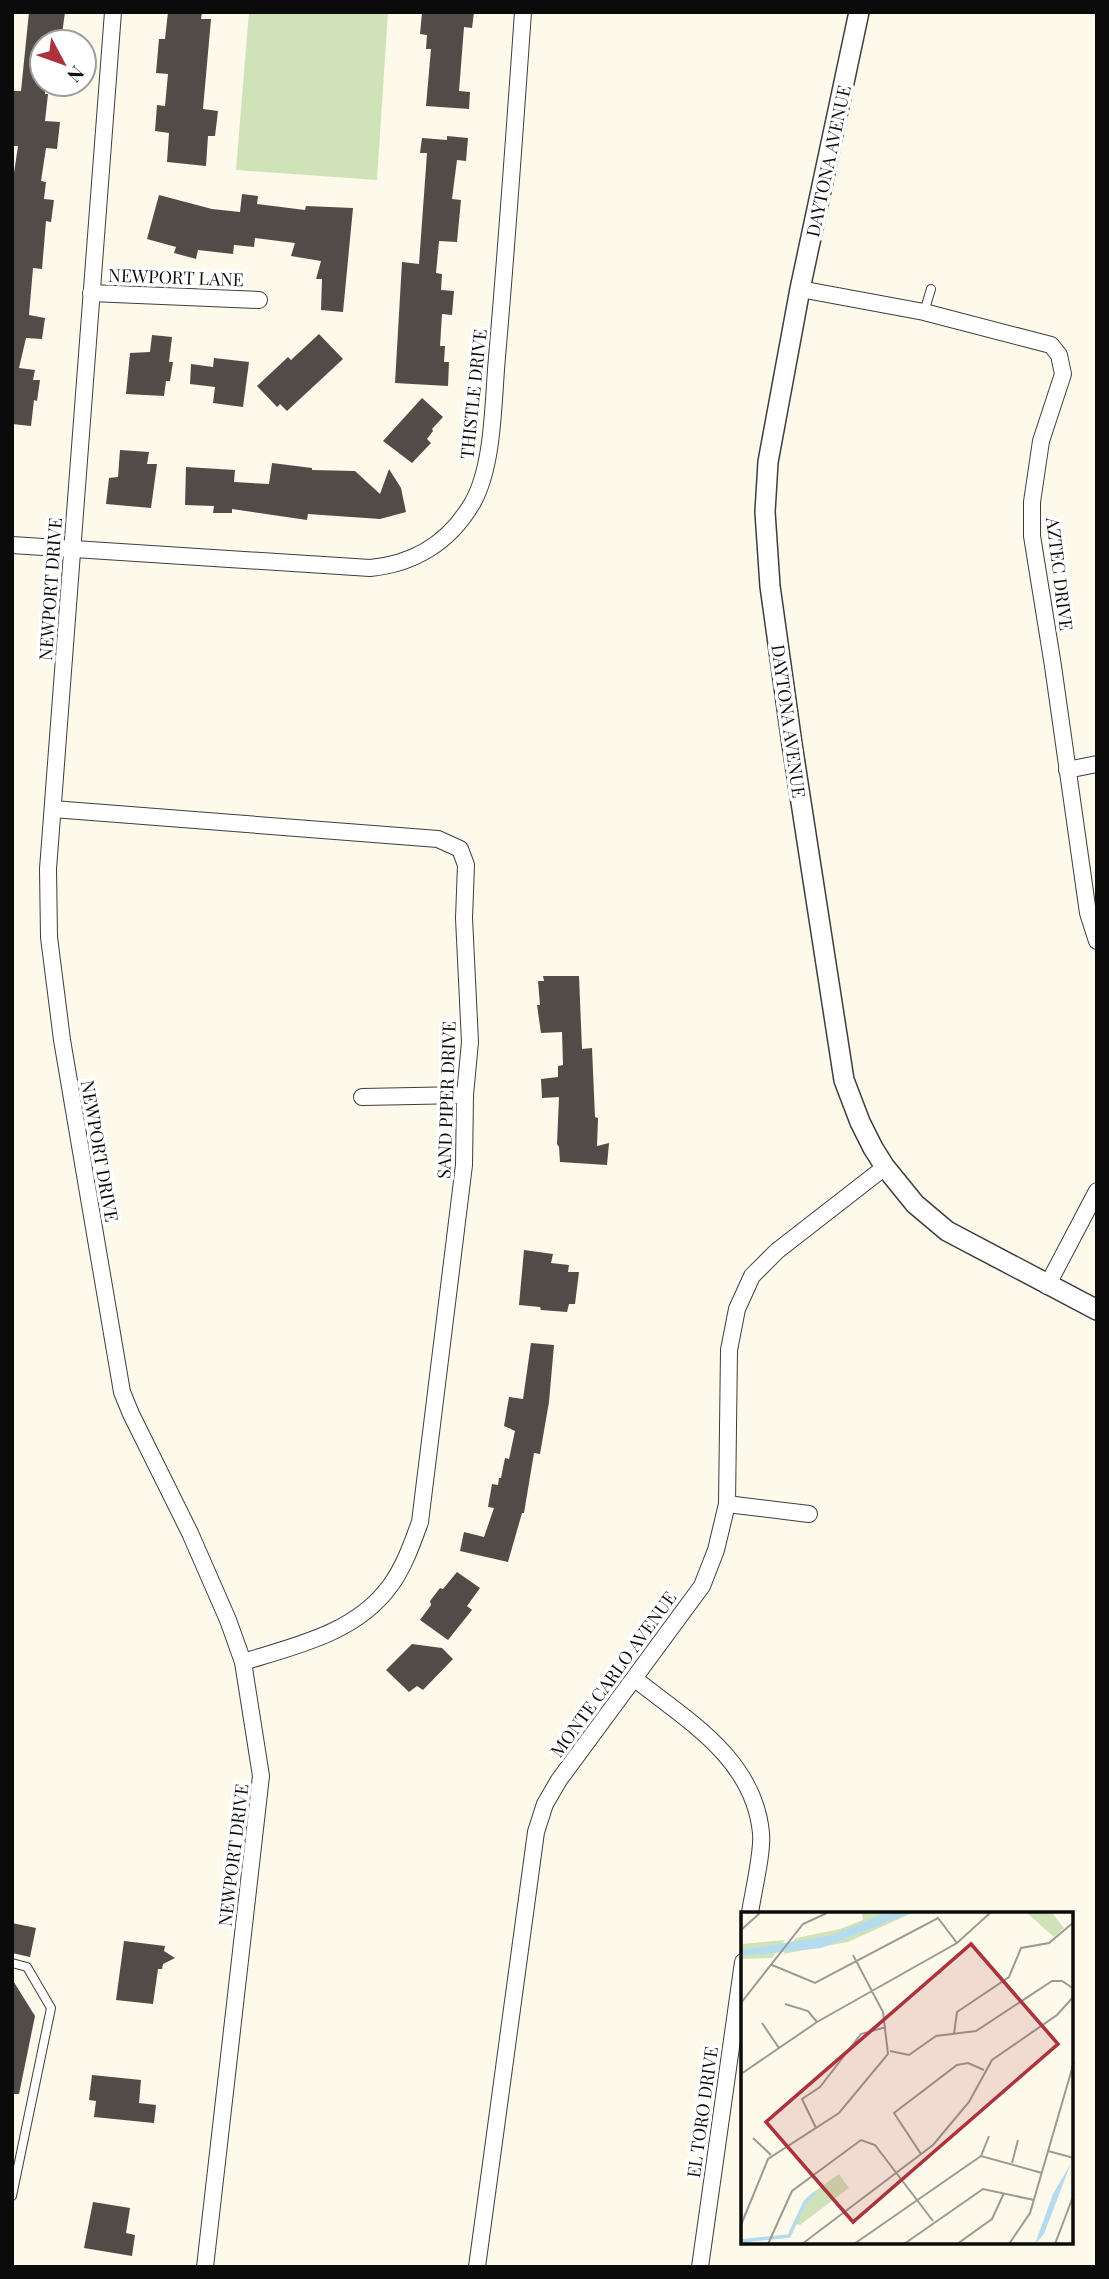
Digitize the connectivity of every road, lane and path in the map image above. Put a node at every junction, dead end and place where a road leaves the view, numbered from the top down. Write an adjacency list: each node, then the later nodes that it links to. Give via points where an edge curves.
1 (113, 12): 6 (street, NEWPORT DRIVE)
2 (523, 12): 10 (street, THISTLE DRIVE, via 488,458 473,502 451,532 410,560 370,568)
3 (859, 12): 4 (street, DAYTONA AVENUE)
4 (800, 289): 8 (street, AZTEC DRIVE); 17 (street, DAYTONA AVENUE, via 768,462 765,512 770,586 844,1080)
5 (930, 289): 8 (lane)
6 (92, 293): 7 (street, NEWPORT LANE); 10 (street, NEWPORT DRIVE)
7 (259, 300)
8 (924, 312): 12 (street, AZTEC DRIVE, via 1051,345 1059,355 1062,374 1041,441 1032,536)
9 (12, 545): 10 (street, THISTLE DRIVE)
10 (73, 550): 13 (street, NEWPORT DRIVE)
11 (1097, 764): 12 (street)
12 (1067, 770): 14 (street, AZTEC DRIVE, via 1088,913)
13 (53, 809): 15 (street, SAND PIPER DRIVE, via 438,839 460,849 466,865 470,1042); 23 (street, NEWPORT DRIVE, via 49,937 122,1392 195,1545)
14 (1097, 941)
15 (465, 1095): 16 (street); 23 (street, SAND PIPER DRIVE, via 456,1248 420,1522 390,1587 373,1604 323,1637)
16 (362, 1097)
17 (885, 1167): 19 (street, DAYTONA AVENUE, via 915,1204 947,1231); 21 (street, MONTE CARLO AVENUE, via 752,1276 737,1308 729,1350)
18 (1097, 1191): 19 (street)
19 (1047, 1286): 20 (street, DAYTONA AVENUE)
20 (1097, 1310)
21 (727, 1504): 22 (street); 24 (street, MONTE CARLO AVENUE, via 702,1586)
22 (809, 1514)
23 (243, 1662): 29 (street, NEWPORT DRIVE, via 261,1776)
24 (635, 1679): 25 (street, via 718,1746 750,1789 761,1836); 30 (street, MONTE CARLO AVENUE, via 559,1780 536,1832)
25 (750, 1912)
26 (12, 1963): 28 (lane, via 27,1967 51,2008)
27 (741, 1976): 31 (street, EL TORO DRIVE)
28 (12, 2196)
29 (205, 2267)
30 (477, 2267)
31 (700, 2267)

